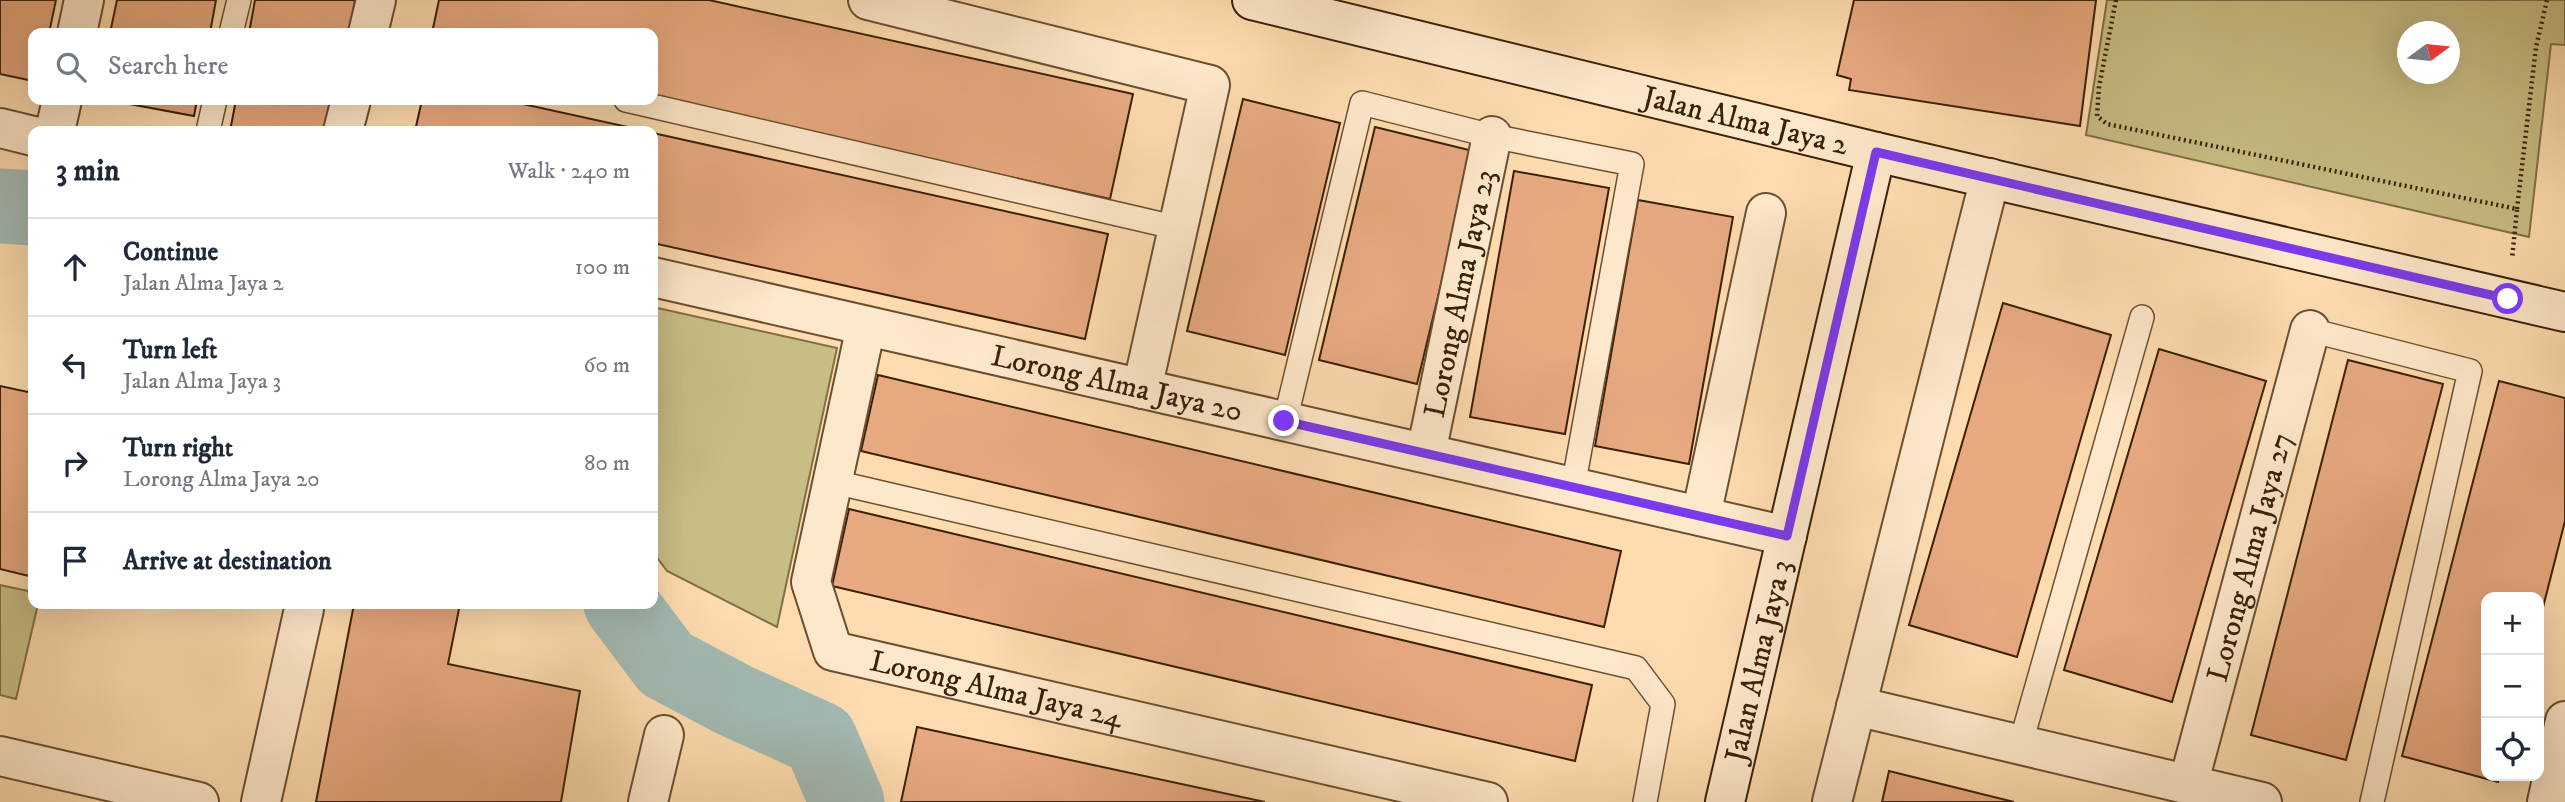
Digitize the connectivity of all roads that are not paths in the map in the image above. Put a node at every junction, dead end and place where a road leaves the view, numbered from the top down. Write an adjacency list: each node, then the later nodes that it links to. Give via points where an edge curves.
1 (84, 0): 6 (street)
2 (239, 0): 7 (lane)
3 (376, 0): 8 (street)
4 (868, 0): 22 (street, via 1210,85)
5 (1252, 0): 19 (street, Jalan Alma Jaya 2)
6 (78, 28)
7 (232, 28)
8 (369, 28)
9 (61, 105): 13 (street)
10 (214, 105): 14 (lane)
11 (350, 105): 15 (street)
12 (648, 105): 22 (lane)
13 (56, 126)
14 (209, 126)
15 (344, 126)
16 (0, 128): 17 (street)
17 (28, 135)
18 (1492, 136): 29 (lane, via 1363,103); 30 (street, Lorong Alma Jaya 23); 32 (lane, via 1632,164)
19 (1876, 152): 20 (street, Jalan Alma Jaya 2); 34 (street, Jalan Alma Jaya 3)
20 (1990, 178): 24 (street, Jalan Alma Jaya 2); 36 (street)
21 (1766, 213): 33 (street)
22 (1178, 228): 28 (street)
23 (658, 278): 26 (street, Lorong Alma Jaya 20)
24 (2565, 312)
25 (2142, 317): 39 (lane)
26 (866, 326): 28 (street, Lorong Alma Jaya 20); 31 (street, Lorong Alma Jaya 24)
27 (2310, 330): 41 (street, Lorong Alma Jaya 27); 50 (lane, via 2469,371)
28 (1142, 389): 29 (street, Lorong Alma Jaya 20)
29 (1284, 421): 30 (street, Lorong Alma Jaya 20)
30 (1426, 453): 32 (street, Lorong Alma Jaya 20)
31 (830, 481): 45 (street, Lorong Alma Jaya 24, via 811,582 832,651); 46 (lane, via 1636,668 1663,704)
32 (1573, 487): 33 (street, Lorong Alma Jaya 20)
33 (1701, 516): 34 (street, Lorong Alma Jaya 20)
34 (1787, 536): 47 (street, Jalan Alma Jaya 3)
35 (304, 609): 43 (street)
36 (1856, 706): 39 (street); 48 (street)
37 (2565, 721): 51 (street)
38 (664, 735): 44 (street)
39 (2020, 746): 41 (street)
40 (0, 756): 42 (street)
41 (2188, 785): 49 (street)
42 (199, 802)
43 (261, 802)
44 (648, 802)
45 (1488, 802)
46 (1645, 802)
47 (1725, 802)
48 (1832, 802)
49 (2262, 802)
50 (2372, 802)
51 (2547, 802)

